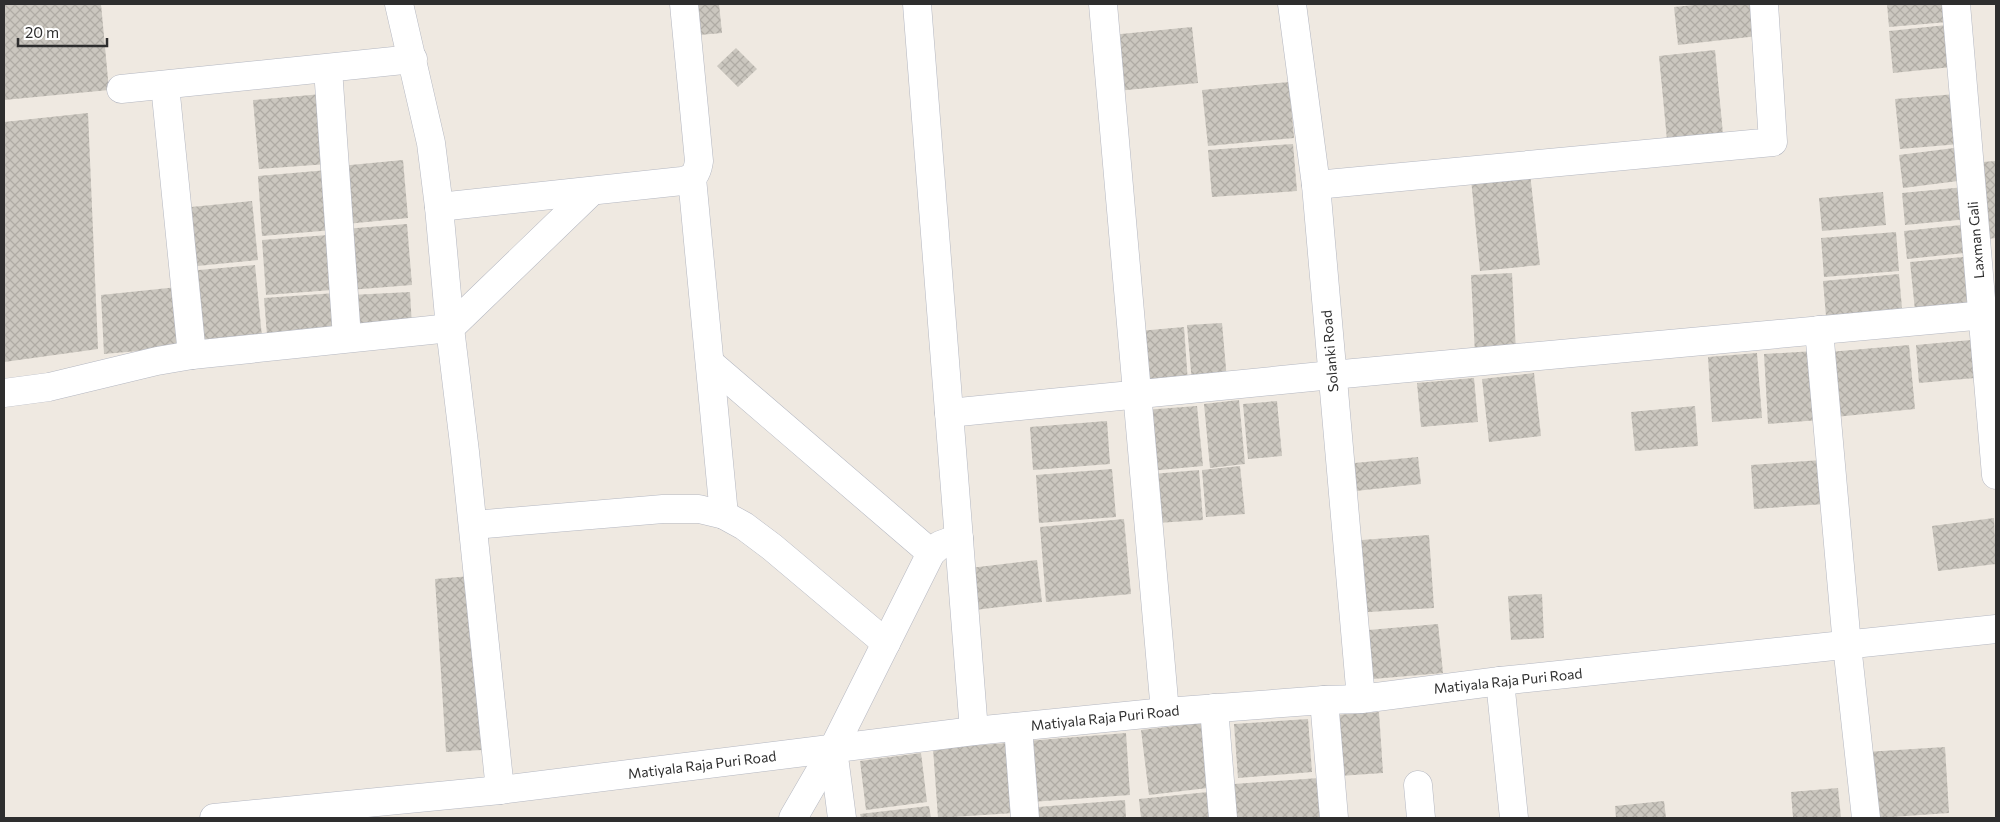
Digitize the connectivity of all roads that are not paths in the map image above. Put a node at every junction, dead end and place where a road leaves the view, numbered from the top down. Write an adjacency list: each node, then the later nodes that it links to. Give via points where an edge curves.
1 (399, 4): 8 (street)
2 (684, 4): 12 (street, via 699,161 698,172)
3 (917, 4): 25 (street)
4 (1103, 4): 24 (street)
5 (1292, 4): 13 (street, Solanki Road)
6 (1764, 4): 13 (street, via 1773,142)
7 (1956, 4): 16 (street, Laxman Gali)
8 (413, 59): 9 (street); 15 (street)
9 (328, 69): 10 (street); 19 (street)
10 (165, 85): 11 (street); 20 (street)
11 (121, 89)
12 (692, 178): 14 (street); 21 (street)
13 (1316, 185): 22 (street, Solanki Road)
14 (592, 191): 15 (street); 17 (street)
15 (439, 208): 17 (street)
16 (1989, 315): 18 (street); 26 (street, Laxman Gali)
17 (450, 328): 19 (street); 28 (street)
18 (1819, 330): 22 (street); 33 (street)
19 (347, 338): 20 (street)
20 (192, 355): 23 (street, via 49,387)
21 (710, 363): 27 (street); 30 (street)
22 (1332, 375): 24 (street); 35 (street, Solanki Road)
23 (4, 393)
24 (1138, 395): 25 (street); 38 (street)
25 (949, 414): 29 (street)
26 (1996, 475)
27 (724, 515): 28 (street, via 699,509 663,510); 32 (street, via 772,547)
28 (473, 526): 43 (street)
29 (959, 538): 30 (street, via 940,545); 40 (street)
30 (931, 553): 32 (street)
31 (1996, 630): 33 (street, Matiyala Raja Puri Road)
32 (886, 643): 41 (street)
33 (1847, 645): 34 (street, Matiyala Raja Puri Road); 52 (street)
34 (1500, 681): 35 (street, Matiyala Raja Puri Road); 51 (street)
35 (1361, 699): 36 (street, Matiyala Raja Puri Road)
36 (1324, 700): 37 (street, Matiyala Raja Puri Road); 49 (street)
37 (1214, 708): 38 (street, Matiyala Raja Puri Road); 48 (street)
38 (1165, 712): 39 (street, Matiyala Raja Puri Road)
39 (1018, 727): 40 (street, Matiyala Raja Puri Road); 47 (street)
40 (974, 731): 41 (street, Matiyala Raja Puri Road)
41 (833, 749): 43 (street, Matiyala Raja Puri Road); 45 (street); 46 (street)
42 (1418, 785): 50 (street)
43 (500, 790): 44 (street, Matiyala Raja Puri Road)
44 (214, 818)
45 (793, 818)
46 (842, 818)
47 (1025, 818)
48 (1223, 818)
49 (1334, 818)
50 (1421, 818)
51 (1514, 818)
52 (1866, 818)

